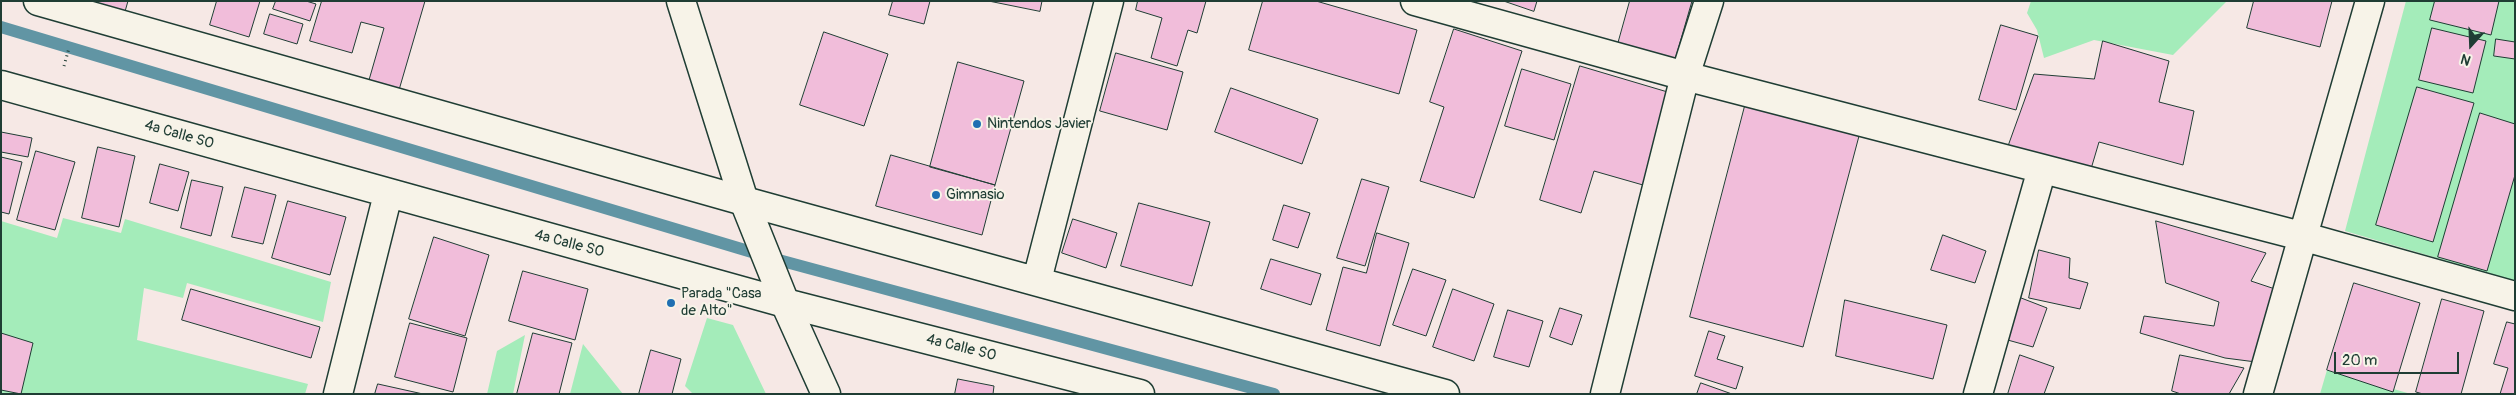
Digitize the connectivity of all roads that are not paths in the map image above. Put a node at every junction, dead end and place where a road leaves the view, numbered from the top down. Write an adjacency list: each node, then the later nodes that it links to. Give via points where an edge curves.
1 (38, 1): 11 (main road)
2 (681, 1): 11 (main road)
3 (1109, 1): 13 (main road)
4 (1415, 1): 7 (main road)
5 (1709, 1): 7 (main road)
6 (2370, 1): 12 (main road)
7 (1684, 76): 9 (main road); 20 (main road)
8 (1, 85): 10 (main road, 4a Calle SO)
9 (2042, 169): 12 (main road); 21 (main road)
10 (388, 194): 15 (main road, 4a Calle SO); 16 (main road)
11 (744, 200): 13 (main road); 15 (main road)
12 (2305, 237): 14 (main road); 22 (main road)
13 (1037, 280): 19 (main road)
14 (2515, 296)
15 (785, 304): 17 (main road); 18 (main road, 4a Calle SO)
16 (338, 394)
17 (826, 394)
18 (1140, 394)
19 (1445, 394)
20 (1605, 394)
21 (1978, 394)
22 (2258, 394)

